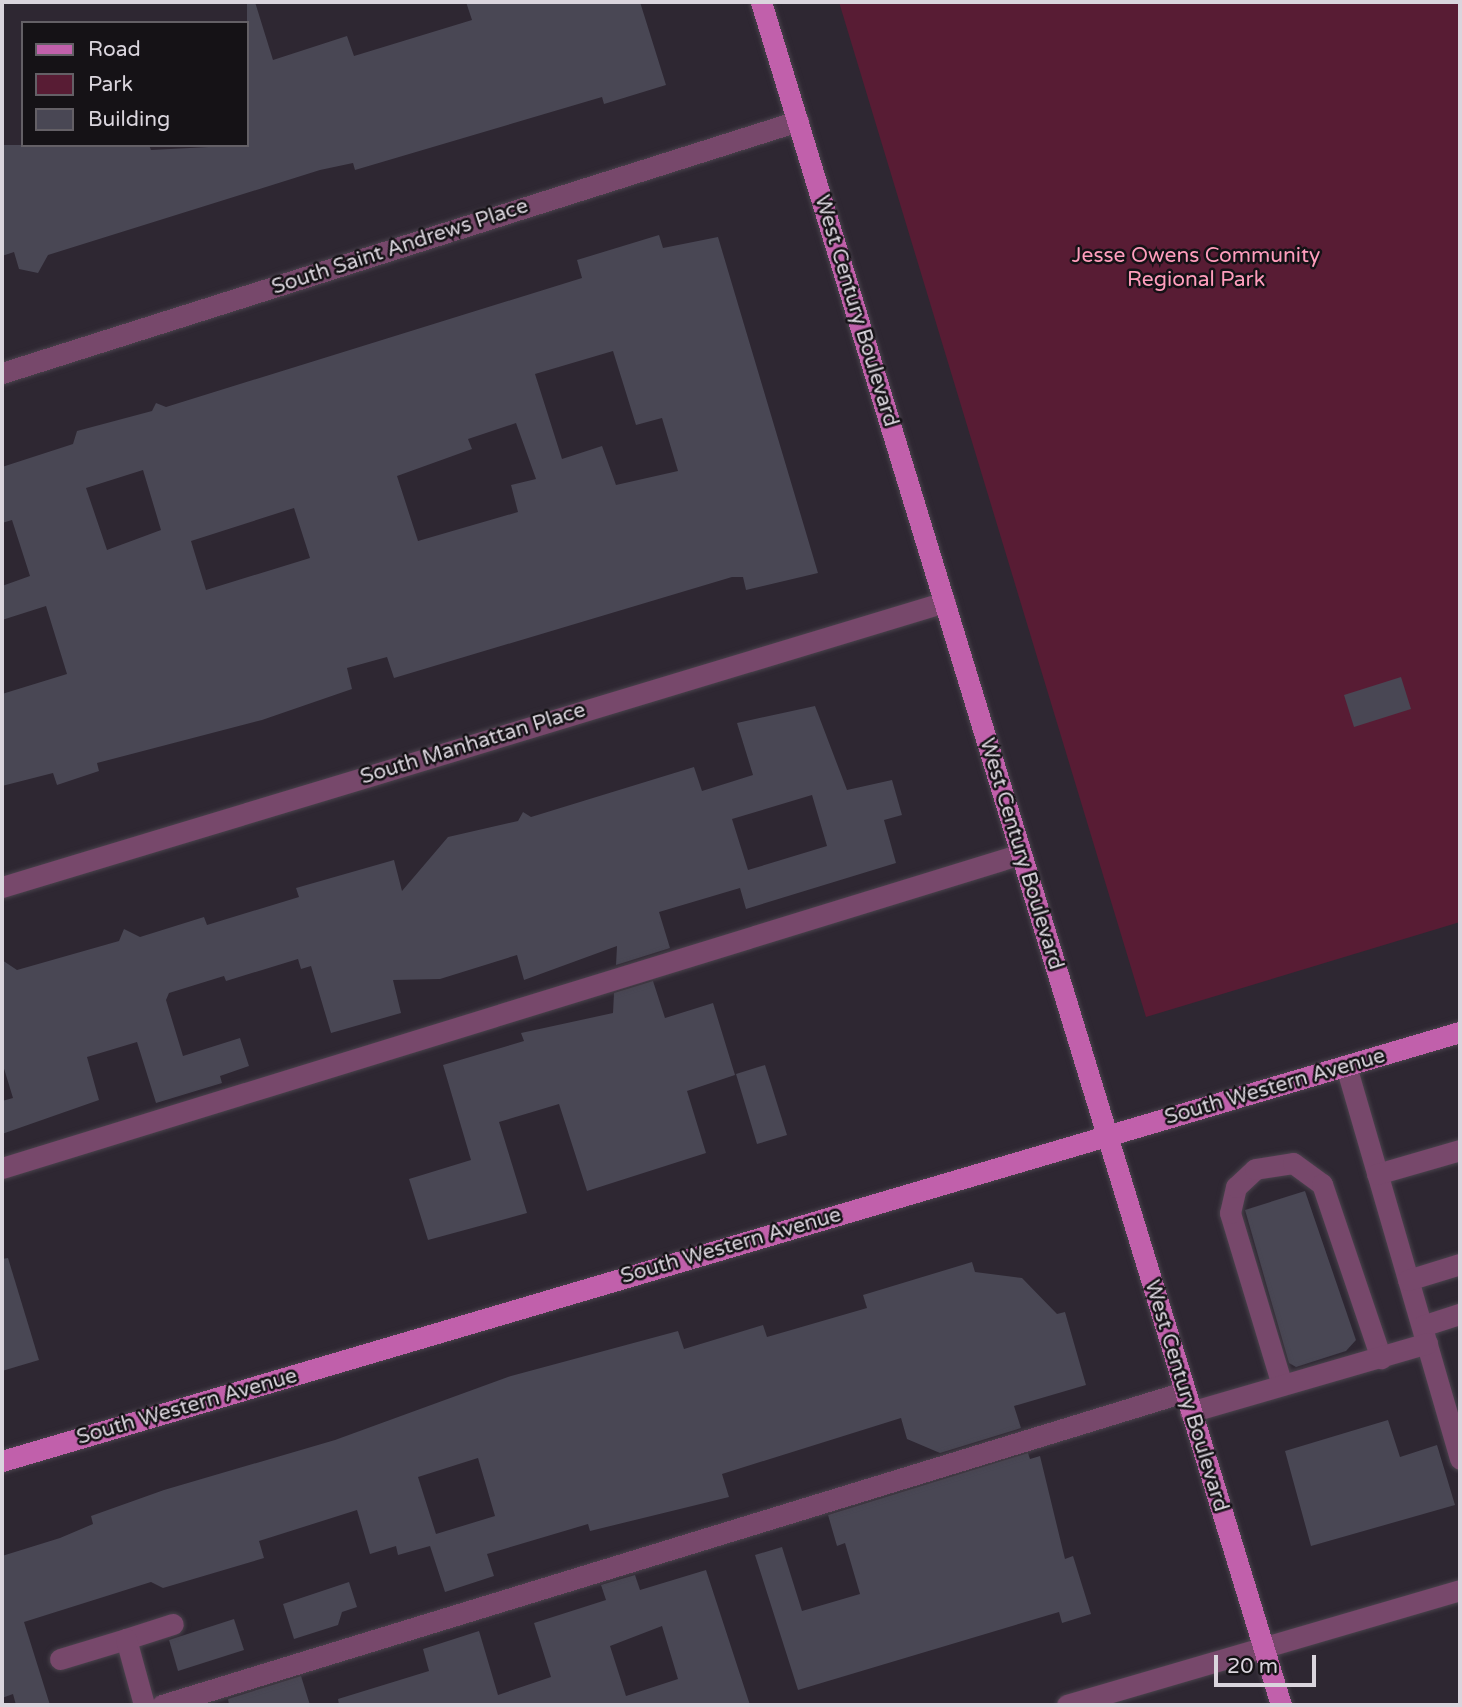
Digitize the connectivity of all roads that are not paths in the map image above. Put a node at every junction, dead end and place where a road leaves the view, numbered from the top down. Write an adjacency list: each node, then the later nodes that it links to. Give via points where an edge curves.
1 (761, 2): 2 (main road, West Century Boulevard)
2 (798, 121): 3 (street, South Saint Andrews Place); 4 (main road, West Century Boulevard)
3 (2, 373)
4 (945, 601): 5 (main road, West Century Boulevard); 6 (street, South Manhattan Place)
5 (1021, 854): 9 (main road, West Century Boulevard); 11 (street)
6 (2, 887)
7 (1460, 1031): 8 (main road, South Western Avenue)
8 (1346, 1066): 9 (main road, South Western Avenue); 12 (street)
9 (1106, 1136): 19 (main road, West Century Boulevard); 21 (main road, South Western Avenue)
10 (1460, 1150): 12 (street)
11 (2, 1168)
12 (1377, 1174): 14 (street)
13 (1460, 1264): 14 (street)
14 (1408, 1280): 16 (street)
15 (1460, 1314): 16 (street)
16 (1424, 1335): 17 (street); 20 (street)
17 (1381, 1359): 18 (street); 18 (street, via 1322,1184 1293,1163 1268,1166 1236,1187 1230,1213)
18 (1282, 1385): 19 (street)
19 (1187, 1402): 25 (main road, West Century Boulevard); 28 (street)
20 (1460, 1459)
21 (2, 1461)
22 (1460, 1590): 25 (street)
23 (173, 1624): 24 (street)
24 (126, 1639): 26 (street); 27 (street)
25 (1263, 1645): 29 (street); 30 (main road, West Century Boulevard)
26 (60, 1660)
27 (144, 1705)
28 (162, 1705)
29 (1067, 1705)
30 (1281, 1705)

